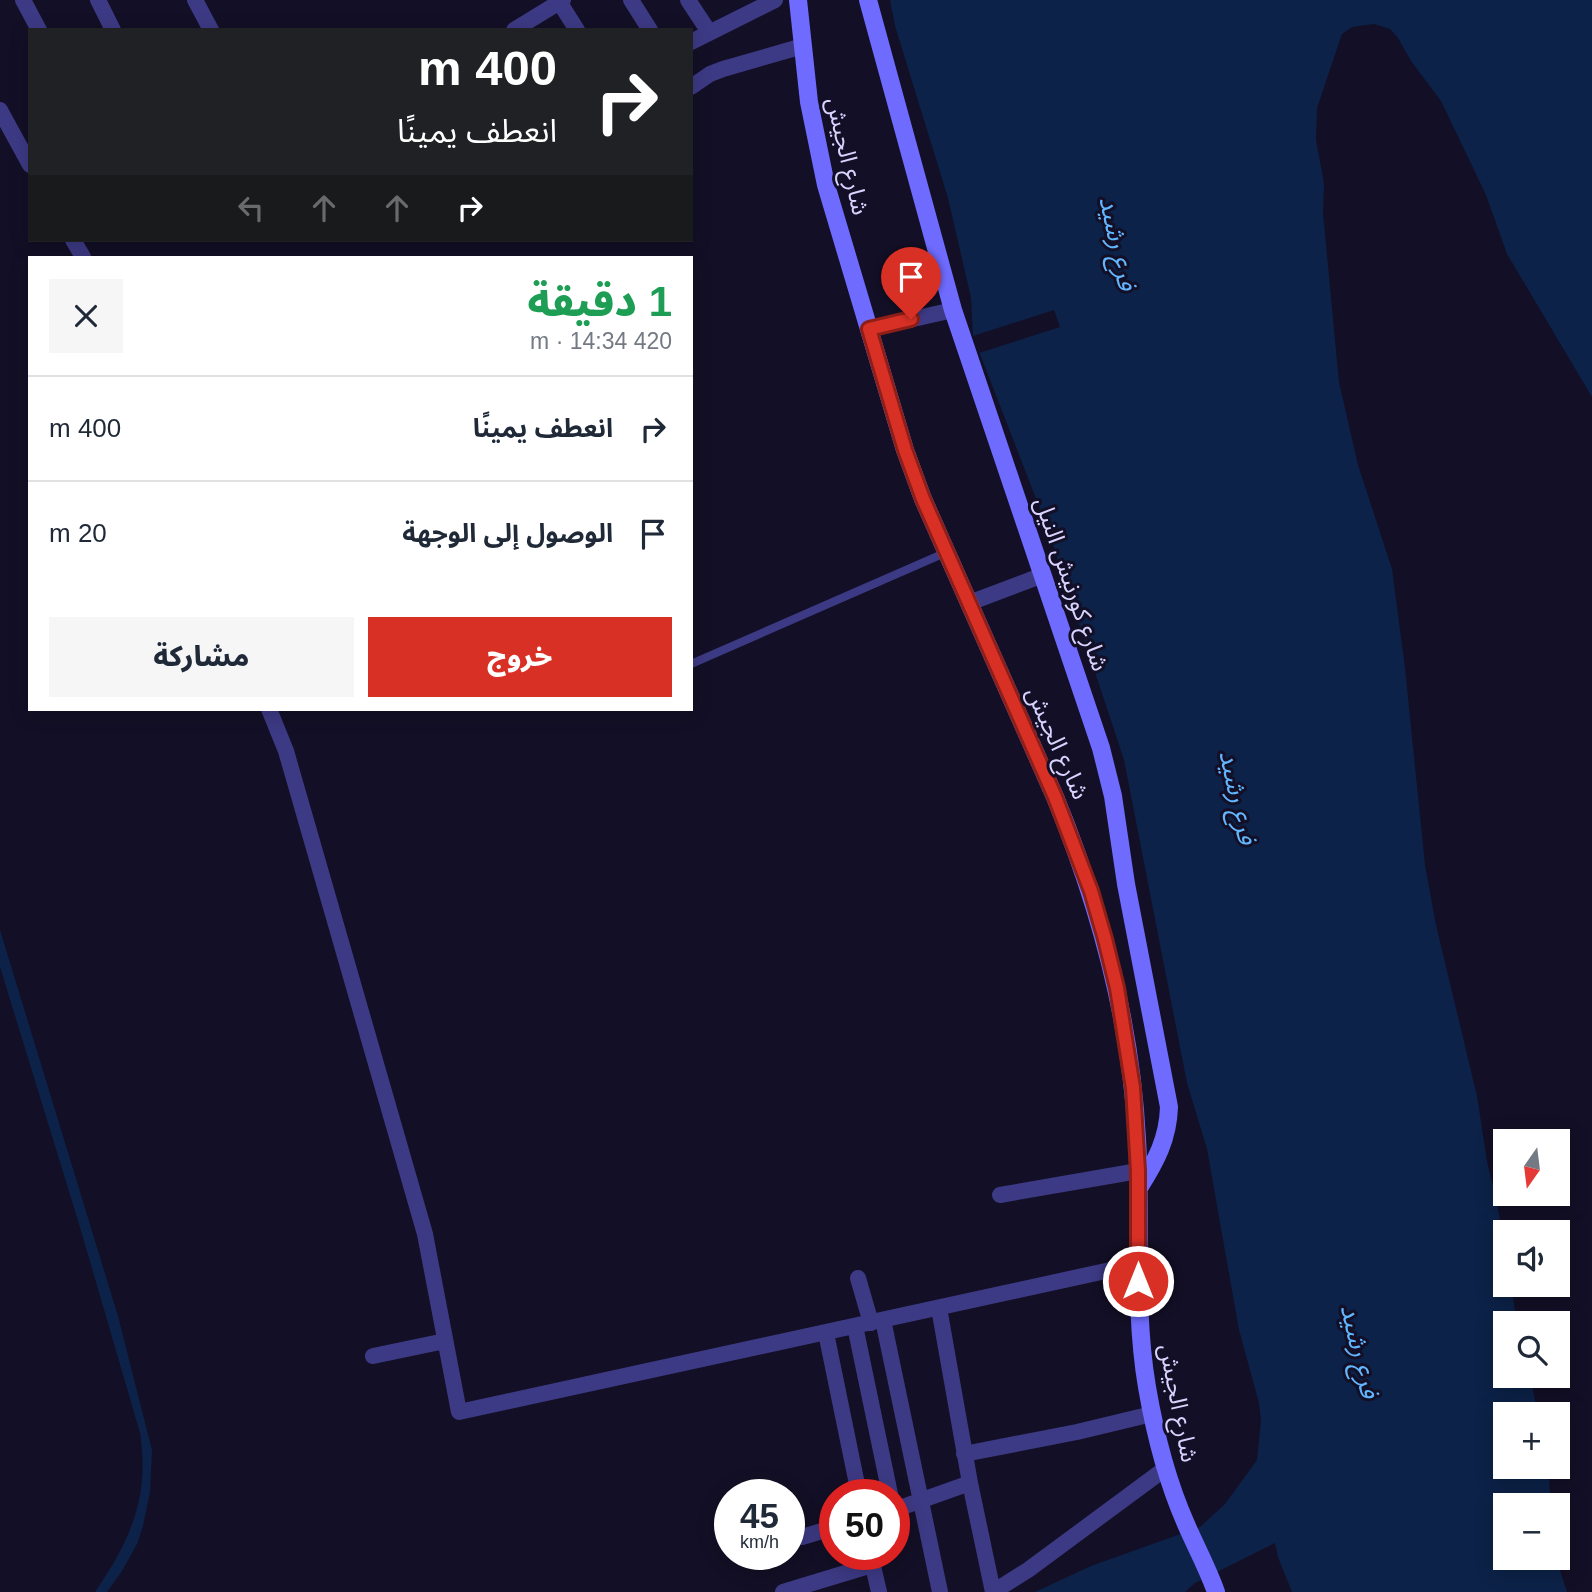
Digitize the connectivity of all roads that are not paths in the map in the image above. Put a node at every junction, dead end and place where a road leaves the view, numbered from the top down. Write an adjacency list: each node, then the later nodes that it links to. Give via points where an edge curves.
1 (23, 0): 10 (street)
2 (98, 0): 11 (street)
3 (195, 0): 12 (street)
4 (631, 0): 15 (street)
5 (688, 0): 16 (street)
6 (775, 0): 16 (street)
7 (798, 0): 18 (main road, شارع الجيش)
8 (868, 0): 22 (main road, شارع كورنيش النيل)
9 (560, 1): 13 (street); 14 (street)
10 (38, 28)
11 (112, 28)
12 (210, 28)
13 (517, 28)
14 (576, 28)
15 (649, 28)
16 (709, 32): 17 (street)
17 (693, 41)
18 (803, 46): 19 (street, via 723,69); 23 (main road, شارع الجيش, via 822,166)
19 (693, 86)
20 (0, 110): 21 (street)
21 (28, 160)
22 (953, 310): 23 (street); 25 (main road, شارع كورنيش النيل)
23 (869, 329): 24 (main road, شارع الجيش, via 909,463)
24 (947, 552): 26 (main road, شارع الجيش); 27 (lane)
25 (1042, 575): 26 (street); 29 (main road, شارع كورنيش النيل, via 1108,772 1129,906 1167,1088 1165,1142)
26 (969, 603): 29 (main road, شارع الجيش, via 1055,797 1091,891 1126,1038)
27 (693, 663)
28 (270, 711): 36 (street, via 286,751 413,1189)
29 (1139, 1180): 30 (street); 31 (main road, شارع الجيش)
30 (1000, 1195)
31 (1138, 1264): 33 (street); 38 (main road, شارع الجيش, via 1140,1332)
32 (858, 1278): 34 (street)
33 (939, 1308): 34 (street); 39 (street)
34 (870, 1323): 35 (street); 42 (street); 44 (street)
35 (826, 1333): 36 (street, via 459,1412); 41 (street)
36 (445, 1341): 37 (street)
37 (373, 1356)
38 (1152, 1413): 39 (street); 40 (main road, شارع الجيش)
39 (964, 1454): 43 (street)
40 (1166, 1468): 48 (main road, شارع الجيش); 52 (street)
41 (856, 1479)
42 (888, 1479)
43 (970, 1483): 44 (street); 52 (street)
44 (919, 1501): 45 (street); 51 (street)
45 (910, 1504)
46 (842, 1570): 49 (street)
47 (874, 1570): 50 (street)
48 (1214, 1585)
49 (783, 1592)
50 (879, 1592)
51 (940, 1592)
52 (993, 1592)

